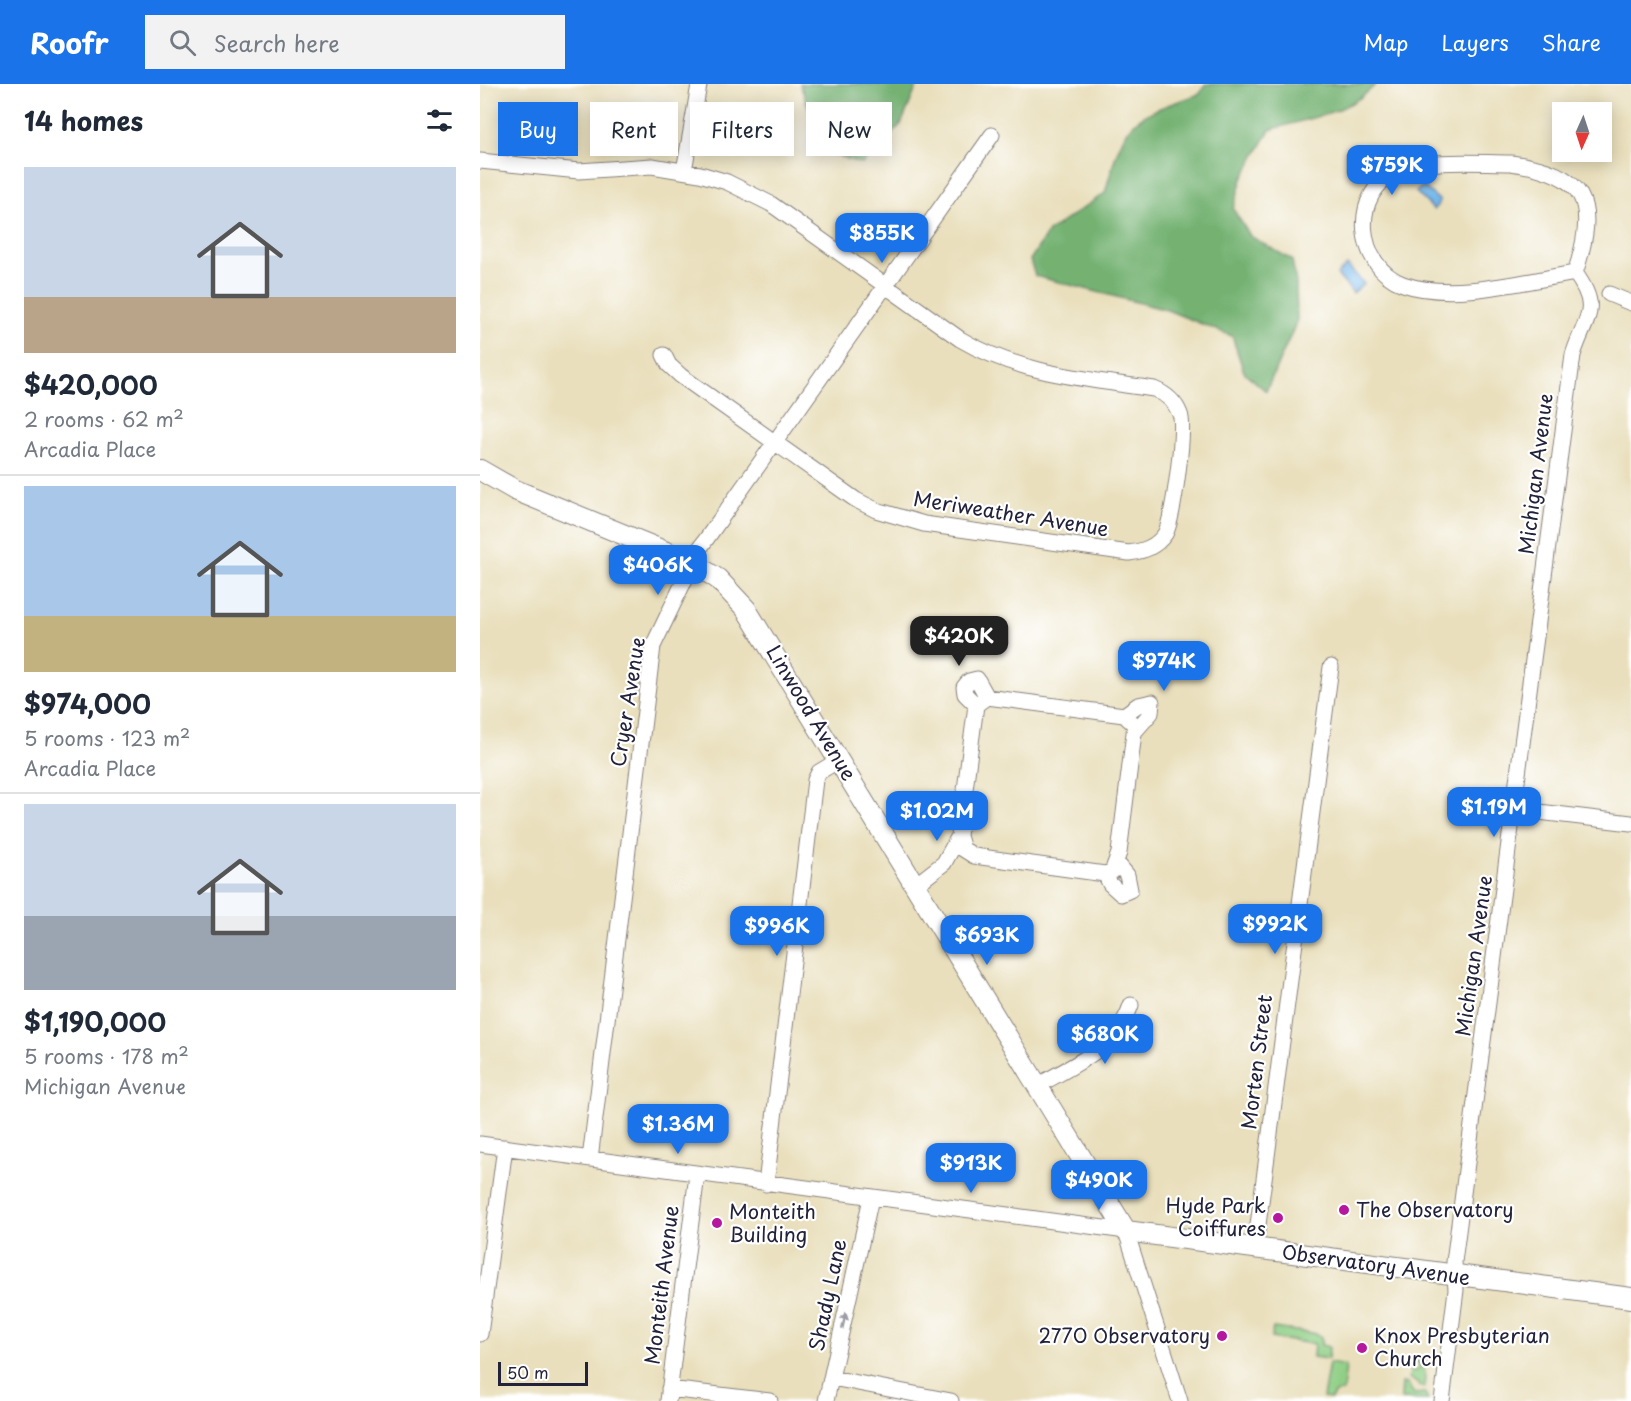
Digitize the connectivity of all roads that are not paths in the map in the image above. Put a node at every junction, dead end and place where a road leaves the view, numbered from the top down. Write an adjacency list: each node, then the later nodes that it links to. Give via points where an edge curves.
1 (699, 85): 4 (street)
2 (992, 135): 6 (street, Cryer Avenue)
3 (480, 161): 4 (street, Meriweather Avenue, via 549,170 652,166)
4 (684, 171): 6 (street, Meriweather Avenue, via 727,182 771,204)
5 (1575, 273): 5 (street, via 1460,290 1403,284 1383,272 1370,254 1365,240 1367,208 1378,186 1399,171 1431,164 1538,167 1563,176 1581,195 1585,223); 17 (street, Michigan Avenue, via 1588,291 1590,308 1573,355)
6 (885, 287): 10 (street, Cryer Avenue); 10 (street, Meriweather Avenue, via 960,339 1007,363 1165,394 1177,407 1183,430 1165,534 1147,550 1129,553 902,519 856,500)
7 (1609, 294): 8 (street)
8 (1631, 303)
9 (664, 355): 10 (street, Meriweather Avenue, via 681,376)
10 (773, 443): 12 (street, Cryer Avenue)
11 (480, 470): 12 (main road, Linwood Avenue, via 515,490)
12 (693, 563): 16 (main road, Linwood Avenue, via 718,579 746,609); 29 (street, Cryer Avenue, via 653,646)
13 (1331, 667): 34 (street, Morten Street)
14 (1124, 715): 15 (street); 15 (street, via 1138,705 1152,702 1151,713); 19 (street, via 982,701)
15 (1136, 730): 22 (street)
16 (839, 760): 24 (main road, Linwood Avenue); 31 (street, via 819,772 814,780)
17 (1514, 809): 18 (street); 35 (street, Michigan Avenue)
18 (1631, 824)
19 (959, 836): 20 (street, via 963,849); 21 (street)
20 (974, 856): 21 (street); 23 (street)
21 (944, 863): 24 (street)
22 (1117, 863): 23 (street, via 1112,872); 23 (street, via 1127,875 1130,890 1121,894)
23 (1105, 874)
24 (916, 884): 26 (main road, Linwood Avenue)
25 (1131, 1005): 26 (street, via 1118,1034)
26 (1037, 1086): 33 (main road, Linwood Avenue)
27 (480, 1144): 28 (street, Observatory Avenue)
28 (505, 1148): 29 (street, Observatory Avenue); 37 (street)
29 (590, 1159): 30 (street, Observatory Avenue)
30 (697, 1175): 31 (street, Observatory Avenue); 39 (street, Monteith Avenue)
31 (766, 1184): 32 (street, Observatory Avenue)
32 (871, 1197): 33 (street, Observatory Avenue); 38 (street, Shady Lane, one-way to 32)
33 (1126, 1231): 34 (main road, Observatory Avenue); 43 (street)
34 (1255, 1248): 35 (main road, Observatory Avenue)
35 (1455, 1276): 36 (main road, Observatory Avenue); 44 (street, Michigan Avenue)
36 (1631, 1298)
37 (480, 1334)
38 (832, 1378): 41 (street, Shady Lane); 42 (street)
39 (669, 1395): 40 (street)
40 (770, 1401)
41 (826, 1401)
42 (951, 1401)
43 (1180, 1401)
44 (1442, 1401)

